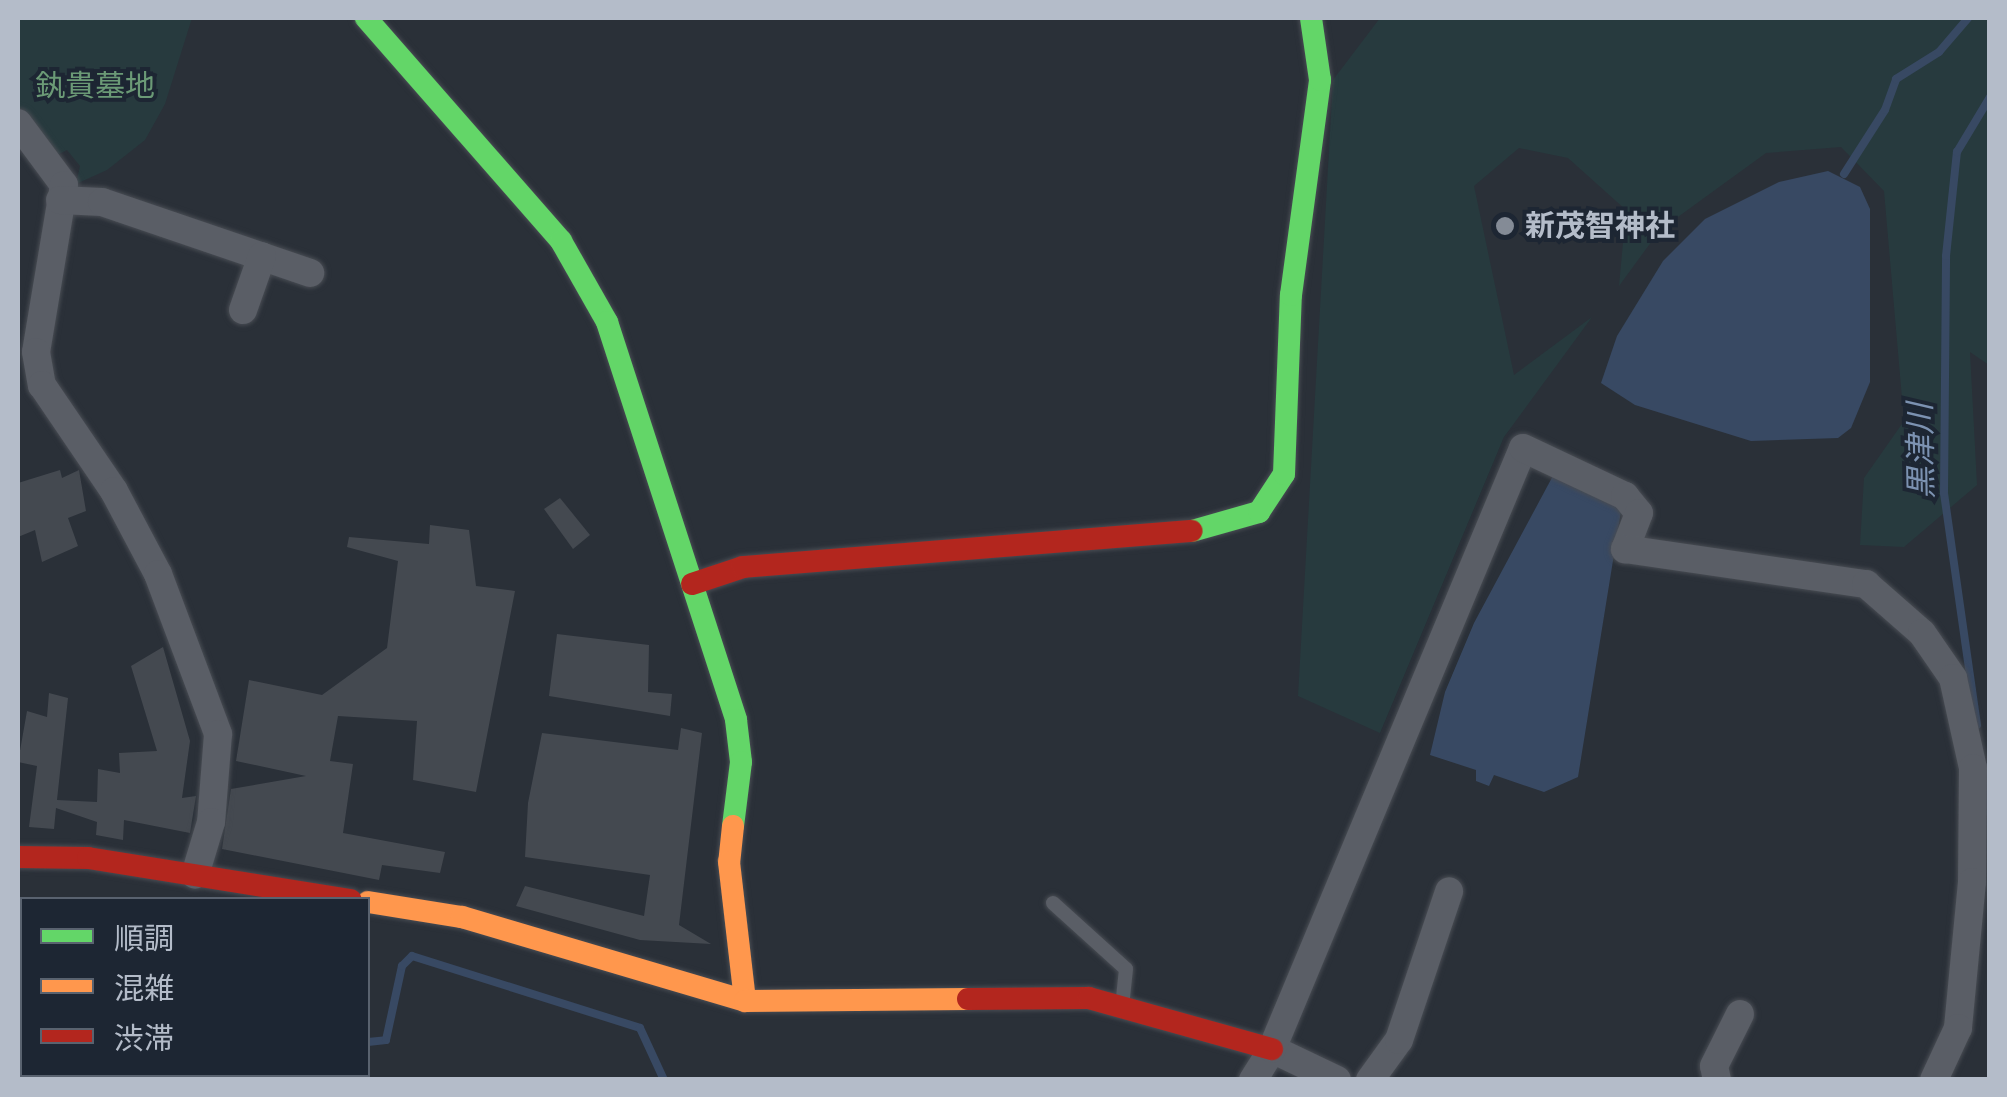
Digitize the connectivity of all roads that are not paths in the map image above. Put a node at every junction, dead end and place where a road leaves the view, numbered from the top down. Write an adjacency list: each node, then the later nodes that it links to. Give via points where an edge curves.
1 (366, 18): 8 (street, via 550,228 588,282)
2 (1312, 18): 8 (street, via 1320,80 1291,295 1290,437 1284,474 1260,512 1223,527 1140,539 742,567)
3 (18, 123): 4 (street, via 64,185)
4 (60, 200): 5 (street, via 102,202); 10 (street, via 36,352 42,385 114,490 158,574 218,734 211,822)
5 (262, 256): 6 (street); 7 (street)
6 (310, 272)
7 (243, 310)
8 (692, 584): 15 (street, via 736,720 741,762 729,862)
9 (18, 857): 10 (street, via 88,858)
10 (195, 875): 12 (street)
11 (1449, 891): 21 (street, via 1398,1040)
12 (332, 897)
13 (370, 902): 15 (street, via 462,917)
14 (1053, 903): 16 (lane, via 1126,968)
15 (745, 1001): 16 (street, via 807,1006 1089,998)
16 (1122, 1006): 18 (street)
17 (1740, 1014): 22 (street, via 1714,1066)
18 (1272, 1050): 19 (street); 20 (street); 23 (street, via 1524,448 1625,496 1639,513 1626,549 1866,584 1922,633 1953,678 1973,768 1972,882 1958,1028)
19 (1254, 1080)
20 (1337, 1080)
21 (1370, 1080)
22 (1717, 1080)
23 (1934, 1080)

